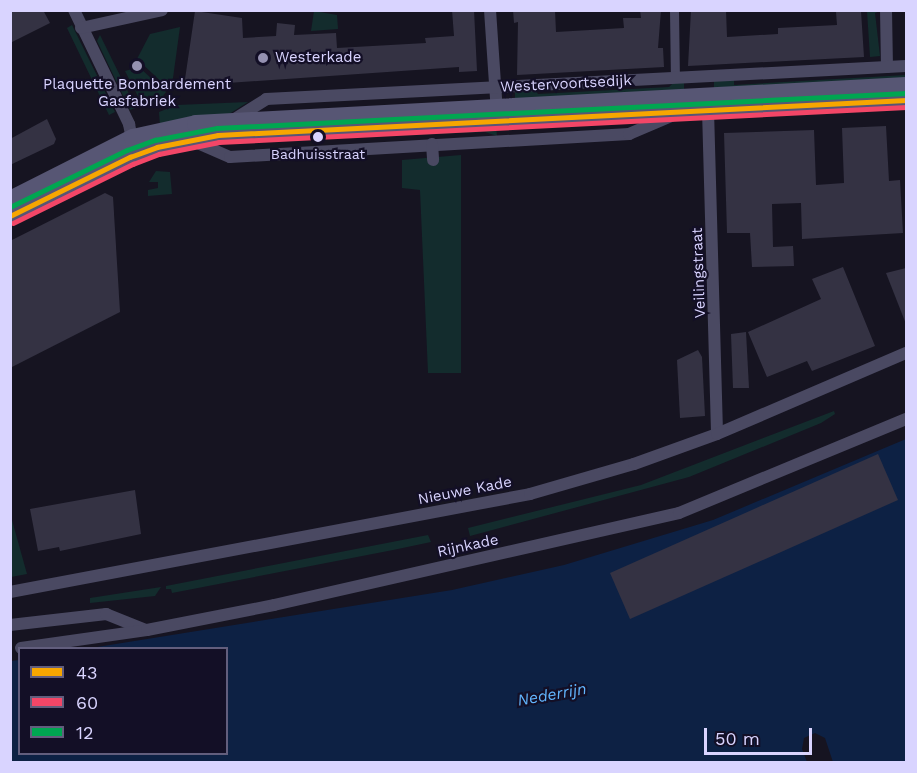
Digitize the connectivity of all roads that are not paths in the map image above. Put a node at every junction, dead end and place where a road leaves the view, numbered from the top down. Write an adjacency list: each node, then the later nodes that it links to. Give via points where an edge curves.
1 (74, 10): 6 (street)
2 (162, 10): 6 (street)
3 (490, 10): 11 (street)
4 (674, 10): 9 (street)
5 (886, 10): 8 (street)
6 (81, 28): 17 (street)
7 (906, 66): 8 (street, Westervoortsedijk)
8 (887, 67): 9 (street, Westervoortsedijk)
9 (675, 78): 11 (street, Westervoortsedijk)
10 (906, 86): 14 (main road, Westervoortsedijk)
11 (494, 87): 14 (street); 16 (street, Westervoortsedijk, via 266,99)
12 (906, 100): 13 (main road, Westervoortsedijk)
13 (708, 111): 15 (main road, Westervoortsedijk); 26 (street, Veilingstraat)
14 (497, 114): 15 (main road, Westervoortsedijk); 16 (main road, Westervoortsedijk); 18 (main road, Westervoortsedijk)
15 (675, 114): 19 (street, Westervoortsedijk, via 629,134)
16 (233, 120): 17 (main road, Westervoortsedijk)
17 (133, 138): 20 (street); 22 (main road, Westervoortsedijk)
18 (190, 139): 19 (street, Westervoortsedijk, via 230,157); 20 (main road, Westervoortsedijk)
19 (432, 144): 21 (street)
20 (130, 157): 23 (main road, Westervoortsedijk)
21 (433, 160)
22 (10, 200)
23 (10, 216)
24 (906, 353): 26 (street, Nieuwe Kade)
25 (906, 419): 29 (street, Rijnkade, via 679,513)
26 (717, 434): 27 (street, Nieuwe Kade, via 634,464 530,494)
27 (10, 592)
28 (10, 626): 29 (street, via 106,614)
29 (147, 630): 30 (street, Rijnkade)
30 (33, 647)

